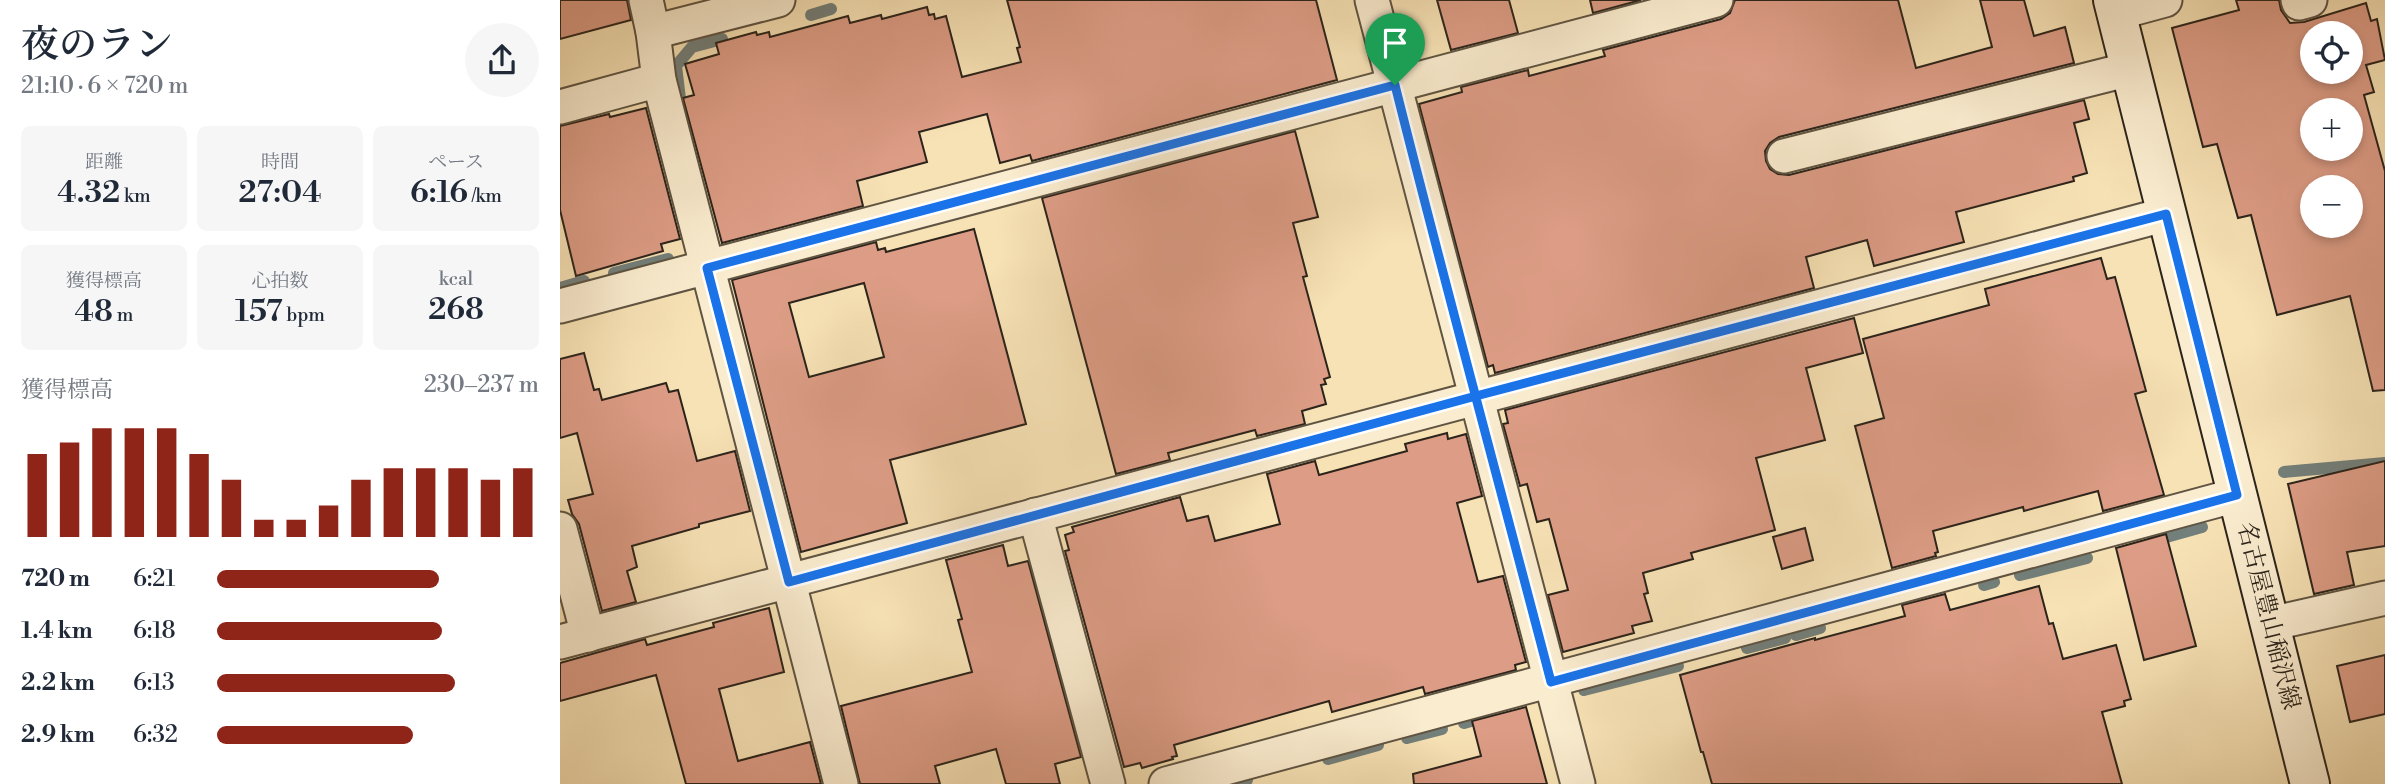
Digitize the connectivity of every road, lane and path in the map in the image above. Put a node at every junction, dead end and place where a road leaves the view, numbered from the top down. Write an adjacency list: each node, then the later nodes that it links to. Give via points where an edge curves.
1 (646, 0): 9 (street)
2 (778, 0): 9 (street)
3 (1372, 0): 12 (street)
4 (1716, 0): 12 (street)
5 (2165, 0): 8 (street)
6 (2298, 0): 7 (street)
7 (2310, 0)
8 (2115, 6): 10 (main road, 名古屋豊山稲沢線)
9 (653, 32): 11 (street)
10 (2130, 69): 14 (street); 15 (main road, 名古屋豊山稲沢線)
11 (659, 80): 13 (street); 16 (street)
12 (1395, 85): 16 (street); 18 (street)
13 (560, 107)
14 (1784, 156)
15 (2166, 214): 18 (street); 19 (main road, 名古屋豊山稲沢線)
16 (707, 268): 17 (street); 22 (street)
17 (560, 306)
18 (1476, 396): 20 (street); 26 (street)
19 (2237, 495): 24 (main road, 名古屋豊山稲沢線); 26 (street)
20 (1035, 515): 22 (street); 28 (street)
21 (560, 529): 25 (street)
22 (789, 582): 25 (street); 27 (street)
23 (2385, 598): 24 (street)
24 (2270, 624): 31 (main road, 名古屋豊山稲沢線)
25 (574, 638)
26 (1551, 682): 29 (street); 30 (street)
27 (841, 784)
28 (1108, 784)
29 (1166, 784)
30 (1578, 784)
31 (2310, 784)

